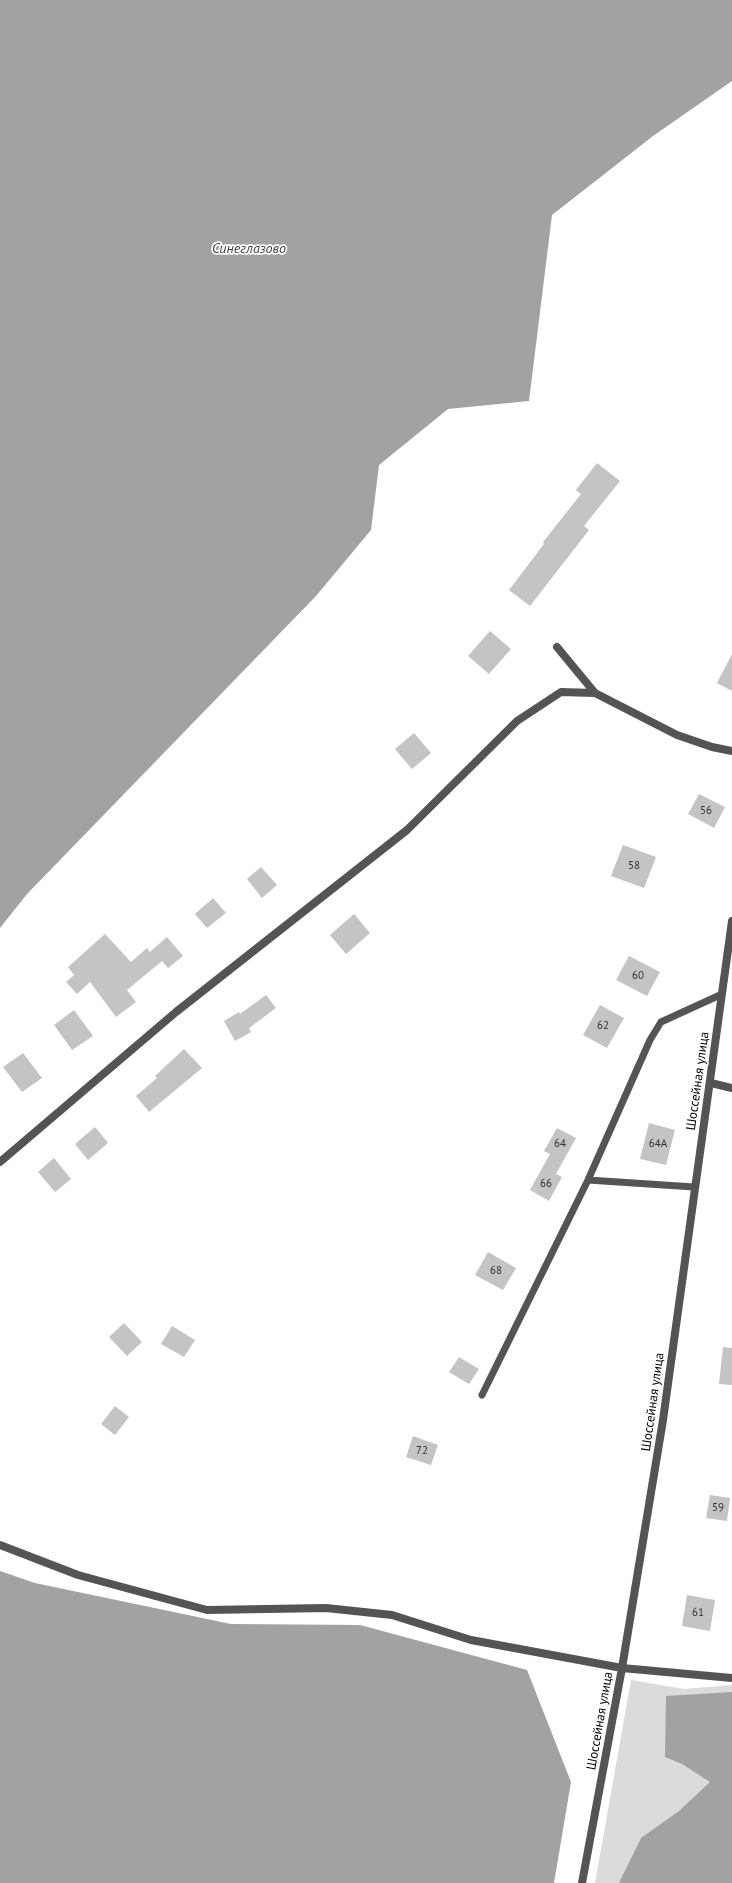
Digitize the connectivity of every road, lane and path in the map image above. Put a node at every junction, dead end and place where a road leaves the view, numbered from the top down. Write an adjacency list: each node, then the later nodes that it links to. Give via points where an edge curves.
1 (557, 648): 2 (street)
2 (595, 693): 3 (street, via 677,735 712,747); 8 (street, via 561,692 517,721 407,830 176,1012)
3 (732, 750)
4 (732, 921): 5 (street, Шоссейная улица)
5 (720, 995): 6 (street, Шоссейная улица); 9 (lane, via 661,1022 650,1040)
6 (711, 1083): 7 (street); 10 (street, Шоссейная улица)
7 (732, 1088)
8 (0, 1162)
9 (588, 1180): 10 (lane); 11 (lane)
10 (694, 1187): 13 (street, Шоссейная улица, via 663,1420)
11 (482, 1395)
12 (0, 1545): 13 (street, via 78,1575 207,1610 326,1608 392,1615 471,1640)
13 (622, 1668): 14 (street); 15 (street, Шоссейная улица)
14 (732, 1678)
15 (582, 1883)

